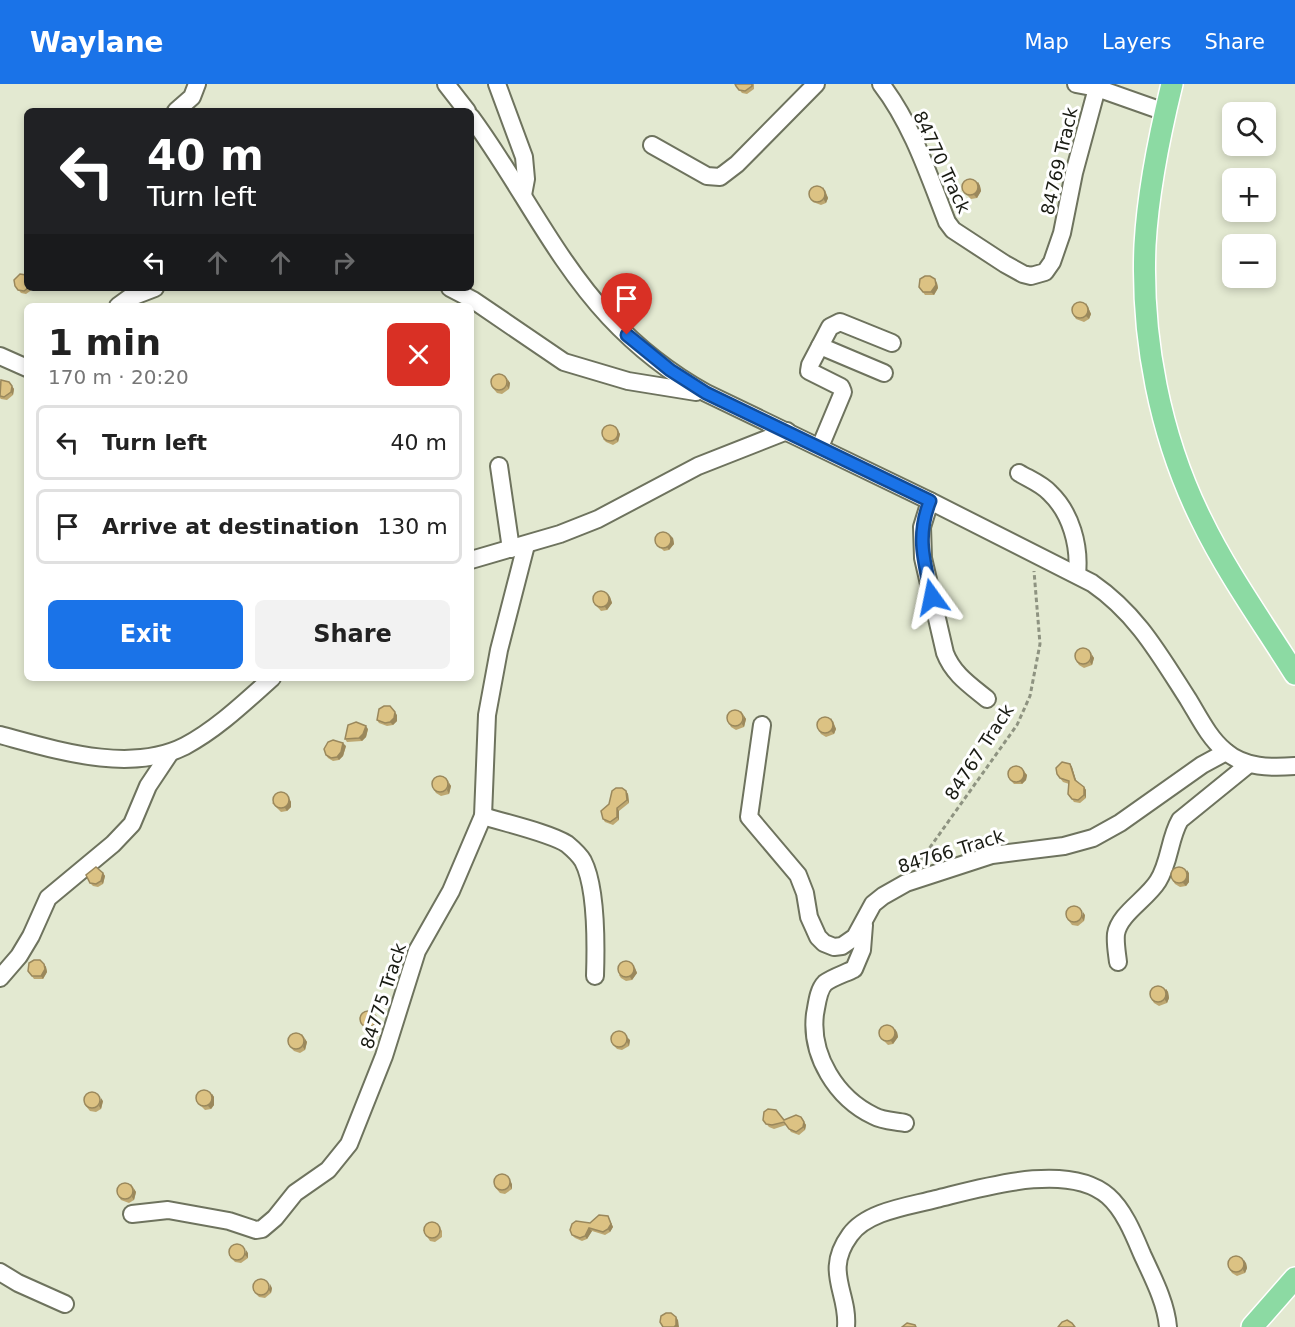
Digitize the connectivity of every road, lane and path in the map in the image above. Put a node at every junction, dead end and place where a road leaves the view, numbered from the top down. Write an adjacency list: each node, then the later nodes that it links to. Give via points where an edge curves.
1 (197, 84): 9 (street, via 192,97)
2 (446, 84): 10 (street)
3 (497, 84): 14 (street, via 525,158)
4 (816, 84): 13 (street, via 720,177 707,176)
5 (881, 84): 15 (street, 84770 Track, via 919,152 953,230 1023,274)
6 (1076, 84): 8 (street)
7 (1172, 84): 11 (main road)
8 (1097, 88): 11 (street, 84769 Track); 15 (street, 84769 Track, via 1058,248)
9 (179, 108)
10 (465, 108)
11 (1165, 112): 34 (main road, via 1145,245 1145,299 1156,380 1173,454 1201,519 1228,568)
12 (474, 121): 14 (street)
13 (652, 145)
14 (524, 195): 24 (street, via 608,316 649,355)
15 (1042, 274)
16 (147, 291): 18 (street)
17 (456, 291): 24 (street, via 564,363 628,381)
18 (122, 303)
19 (892, 343): 20 (street, via 840,322 830,327)
20 (820, 346): 23 (street); 26 (street, via 809,371 843,389)
21 (0, 356): 22 (street)
22 (24, 367)
23 (884, 373)
24 (706, 393): 25 (street)
25 (788, 431): 26 (street); 30 (street, via 698,466 598,519)
26 (820, 447): 29 (street)
27 (499, 466): 30 (street)
28 (1019, 473): 33 (street, via 1050,492 1063,510 1078,548)
29 (930, 501): 31 (street); 36 (street, via 921,539 945,653 958,675)
30 (519, 547): 32 (street); 43 (street, 84775 Track, via 487,715)
31 (1032, 552): 33 (street); 44 (path, 84767 Track, via 1040,644 1030,696 1017,726)
32 (474, 559)
33 (1077, 574): 39 (street, via 1131,615 1208,732)
34 (1295, 674)
35 (268, 681): 40 (street, via 201,737)
36 (987, 699)
37 (762, 725): 45 (street, 84766 Track, via 748,812 751,821 798,875 813,928 824,943 849,944)
38 (0, 735): 40 (street, via 113,759 146,759)
39 (1226, 752): 41 (street); 44 (street, 84766 Track, via 1093,838 1064,846 992,855)
40 (170, 753): 48 (street, via 148,786 132,824 48,898 19,956)
41 (1249, 764): 42 (street); 46 (street, via 1180,820 1158,881 1119,924)
42 (1295, 766)
43 (483, 816): 47 (street, via 554,838 582,858 594,916); 50 (street, 84775 Track, via 451,891 417,951 371,1092 340,1158 296,1193 262,1229 168,1210)
44 (906, 883): 45 (street, 84766 Track, via 878,900)
45 (864, 919): 49 (street, via 862,950 854,969 825,983 821,989 814,1028 816,1045 828,1073 850,1099 874,1117)
46 (1118, 962)
47 (595, 976)
48 (0, 978)
49 (905, 1123)
50 (132, 1214)
51 (0, 1272): 53 (street)
52 (1295, 1278): 56 (main road)
53 (64, 1304)
54 (846, 1327): 55 (street, via 837,1266 849,1235 860,1224 887,1211 1006,1181 1036,1178 1080,1182 1110,1197 1131,1228 1153,1278)
55 (1168, 1327)
56 (1252, 1327)

